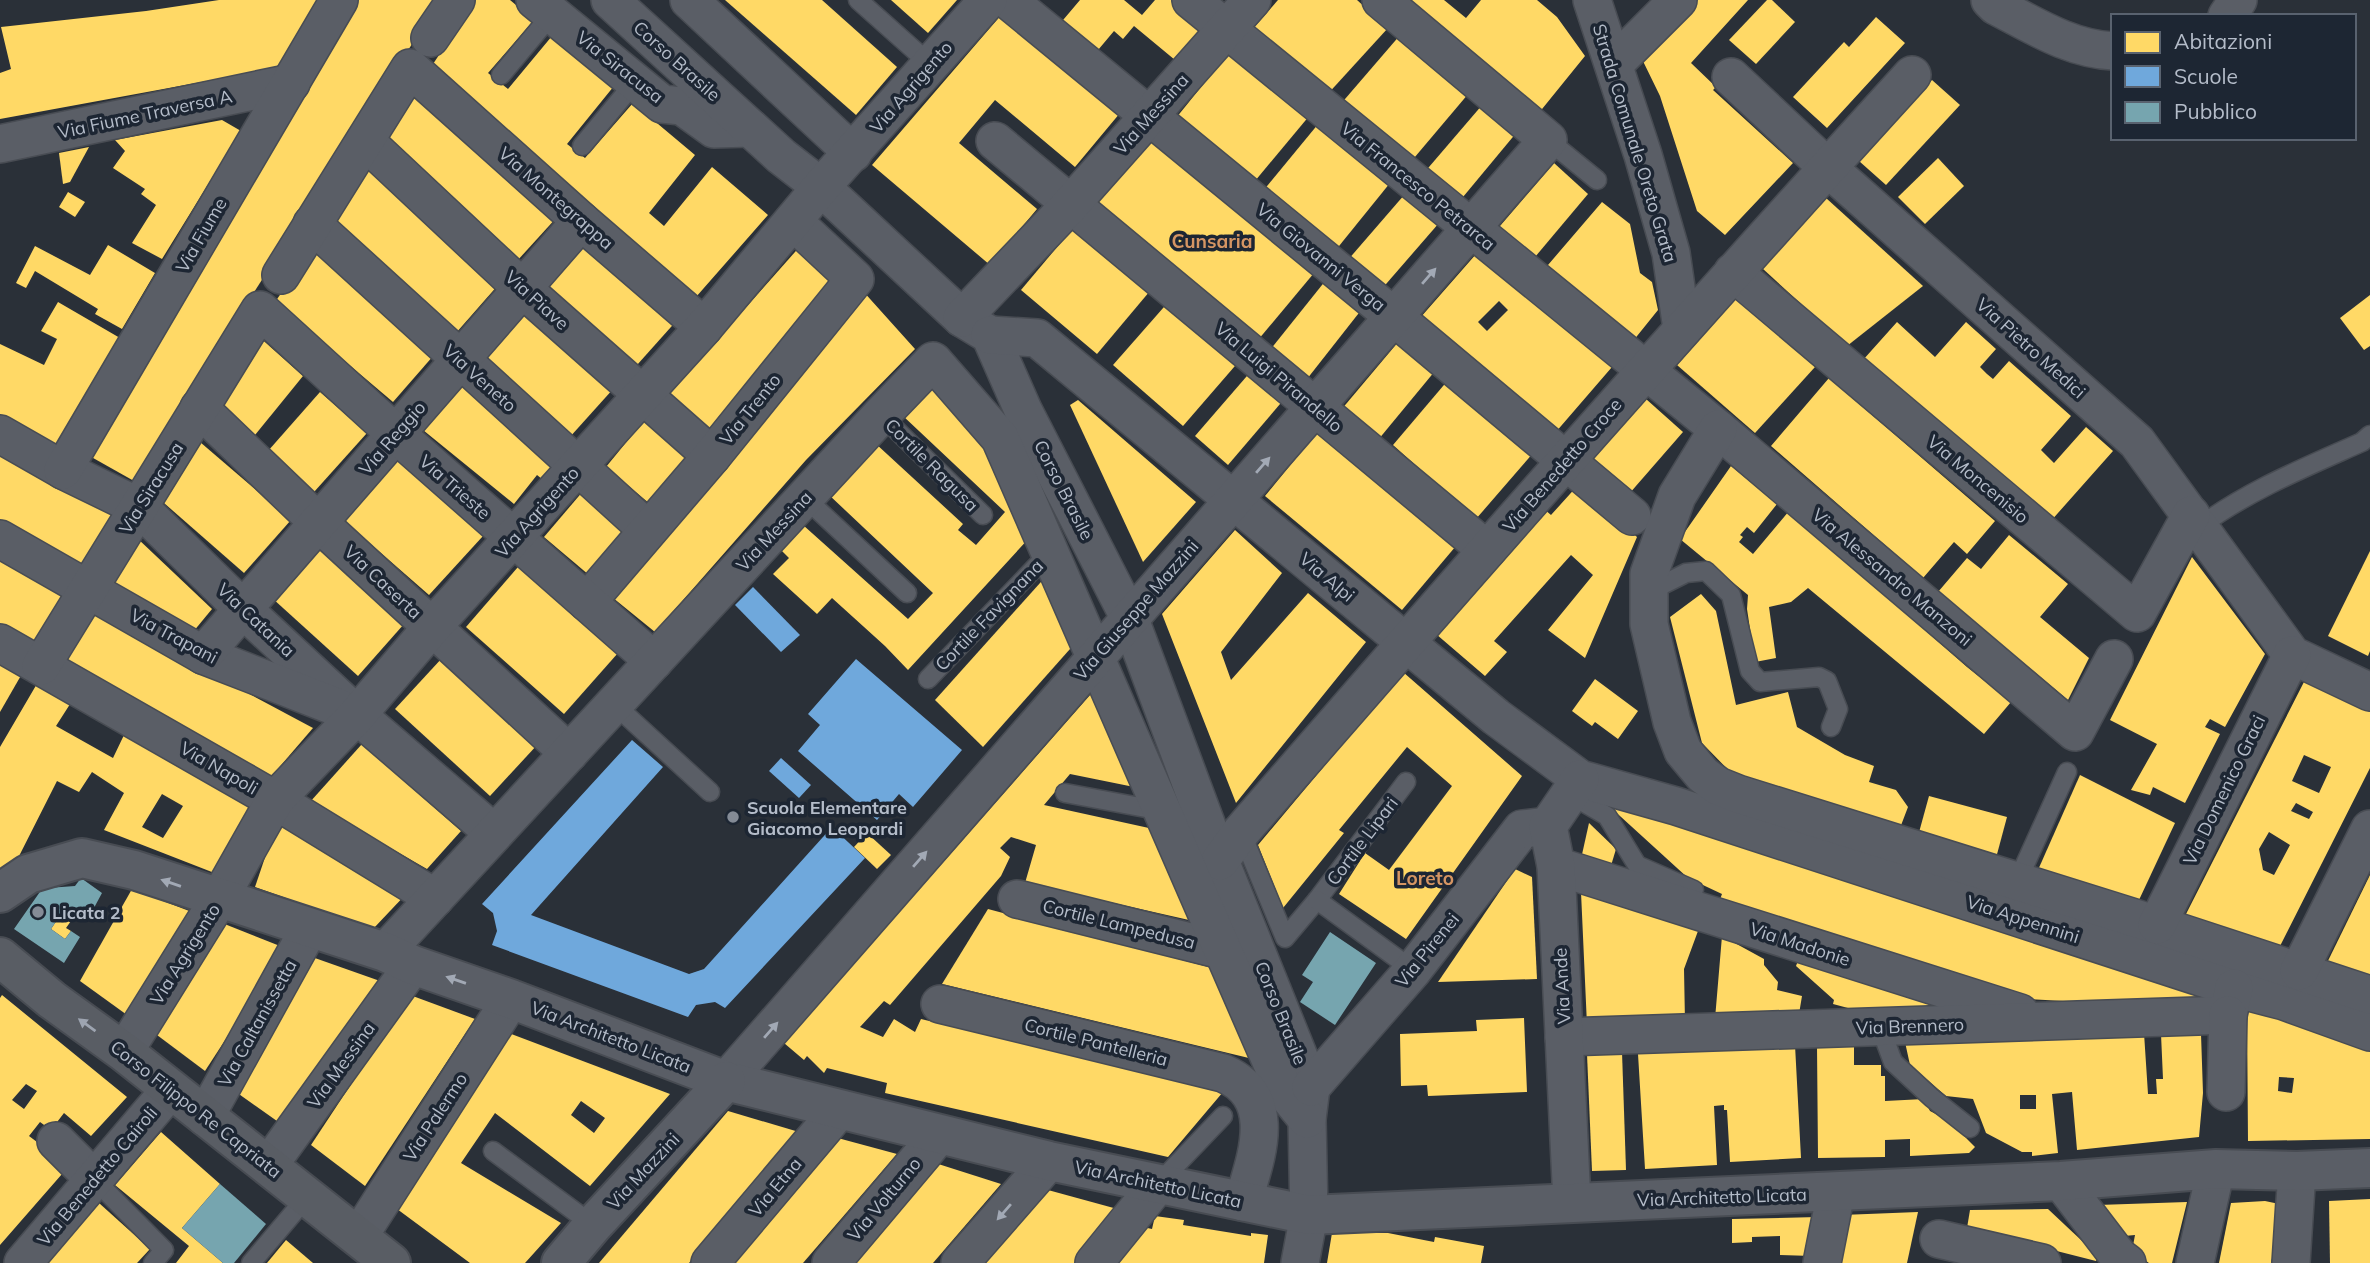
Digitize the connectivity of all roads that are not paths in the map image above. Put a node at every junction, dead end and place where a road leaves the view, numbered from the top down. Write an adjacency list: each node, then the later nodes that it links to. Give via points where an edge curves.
1 (340, 0): 24 (street, Via Fiume)
2 (456, 0): 16 (street)
3 (610, 0): 26 (street, Corso Brasile)
4 (689, 0): 32 (street)
5 (858, 0): 19 (lane)
6 (988, 0): 19 (street, Via Agrigento)
7 (1008, 0): 25 (street, Via Giovanni Verga)
8 (1191, 0): 15 (street, Via Francesco Petrarca)
9 (1252, 0): 15 (street, Via Messina)
10 (1381, 0): 27 (street)
11 (1592, 0): 18 (street, Strada Comunale Oreto Grata)
12 (1678, 0): 18 (street)
13 (1990, 0): 17 (street, via 2064,41)
14 (543, 7): 20 (lane); 23 (street, Via Siracusa)
15 (1226, 29): 25 (street, Via Messina); 40 (street, Via Francesco Petrarca)
16 (430, 38)
17 (2111, 51)
18 (1614, 64): 48 (street, Strada Comunale Oreto Grata, via 1671,253)
19 (931, 65): 32 (street, Via Agrigento)
20 (501, 75)
21 (1912, 75): 33 (street, Via Benedetto Croce)
22 (1731, 77): 33 (street, Via Pietro Medici)
23 (635, 82): 26 (street, Via Siracusa, via 662,104 681,106 714,130); 31 (lane)
24 (290, 83): 30 (street, Via Fiume Traversa A); 62 (street, Via Fiume)
25 (1149, 116): 36 (street, Via Messina); 45 (street, Via Giovanni Verga)
26 (750, 128): 35 (street, Corso Brasile)
27 (1548, 140): 34 (lane); 40 (street, Via Giuseppe Mazzini)
28 (365, 141): 37 (street, Via Montegrappa, via 410,68); 39 (street); 43 (street, Via Piave)
29 (995, 141): 36 (street, Via Luigi Pirandello)
30 (0, 144)
31 (582, 146)
32 (853, 153): 35 (street, Via Agrigento)
33 (1828, 167): 41 (street, Via Benedetto Croce); 68 (street, Via Pietro Medici, via 2137,442)
34 (1597, 180)
35 (821, 187): 38 (street, Via Agrigento); 47 (street, Corso Brasile)
36 (1071, 204): 47 (street, Via Messina); 52 (street, Via Luigi Pirandello)
37 (581, 221): 43 (street, Via Reggio); 46 (street, Via Montegrappa)
38 (793, 221): 46 (street, Via Agrigento); 59 (street, Via Trento, via 855,279)
39 (312, 224): 42 (street); 49 (street, Via Veneto)
40 (1470, 229): 45 (street, Via Giuseppe Mazzini, one-way to 40); 50 (street, Via Francesco Petrarca)
41 (1734, 272): 48 (street, Via Benedetto Croce); 68 (street, Via Moncenisio, via 2137,613)
42 (281, 275)
43 (523, 289): 49 (street, Via Reggio); 51 (street, Via Piave)
44 (260, 310): 53 (street, Via Siracusa); 57 (street, Via Trieste)
45 (1393, 316): 52 (street, Via Giuseppe Mazzini); 60 (street, Via Giovanni Verga)
46 (704, 327): 51 (street, Via Agrigento)
47 (976, 327): 64 (street, Via Alpi, via 1037,338); 80 (street, Corso Brasile)
48 (1682, 329): 50 (street, Via Benedetto Croce)
49 (461, 360): 57 (street, Via Reggio); 61 (street, Via Veneto)
50 (1645, 370): 55 (street, Via Alessandro Manzoni); 60 (street, Via Benedetto Croce)
51 (644, 394): 59 (street, Via Piave); 61 (street, Via Agrigento)
52 (1315, 407): 64 (street, Via Giuseppe Mazzini, one-way to 52); 73 (street, Via Luigi Pirandello)
53 (199, 408): 65 (street, Via Siracusa); 69 (street, Via Caserta)
54 (881, 415): 63 (street, Via Messina); 66 (lane, Cortile Ragusa); 74 (street, Via Messina, via 933,361 1000,438)
55 (1718, 429): 76 (street, via 1676,496 1649,574); 87 (street, Via Alessandro Manzoni, via 2075,732)
56 (0, 434): 62 (street, Via Catania)
57 (396, 434): 69 (street, Via Reggio); 71 (street, Via Trieste)
58 (2370, 435): 68 (lane)
59 (712, 456): 70 (street, Via Trento)
60 (1566, 460): 67 (street, Via Giovanni Verga); 73 (street, Via Benedetto Croce)
61 (578, 467): 70 (street, Via Veneto); 71 (street, Via Agrigento)
62 (63, 470): 65 (street, Via Catania)
63 (804, 497): 77 (lane); 88 (street, Via Messina)
64 (1233, 499): 80 (street, Via Giuseppe Mazzini); 82 (street, Via Alpi)
65 (139, 507): 75 (street, Via Siracusa); 79 (street, Via Catania)
66 (982, 515)
67 (1632, 516)
68 (2195, 521): 84 (street, Via Pietro Medici)
69 (319, 523): 79 (street, Via Reggio); 81 (street, Via Caserta)
70 (648, 530): 78 (street, Via Trento)
71 (514, 538): 78 (street, Via Trieste); 81 (street, Via Agrigento)
72 (0, 539): 75 (street, Via Trapani)
73 (1487, 550): 82 (street, Via Benedetto Croce)
74 (1050, 552): 86 (street, Via Messina); 90 (lane, Cortile Favignana)
75 (89, 588): 85 (street, Via Trapani); 89 (street, Via Siracusa)
76 (1648, 592): 94 (lane, via 1686,573 1706,570 1731,595 1750,671 1760,682 1819,677 1827,681 1838,709); 109 (street, Via Appennini, via 1649,624 1672,722 1683,751 1703,775 1738,794)
77 (907, 593)
78 (587, 602): 88 (street, Via Trieste)
79 (244, 610): 85 (street, Via Reggio); 93 (street, Via Catania)
80 (1129, 617): 86 (street, Via Giuseppe Mazzini); 107 (street, Corso Brasile)
81 (432, 628): 93 (street, Via Agrigento); 95 (street, Via Caserta)
82 (1406, 642): 98 (street, Via Alpi); 107 (street, Via Benedetto Croce)
83 (0, 643): 89 (street, Via Napoli)
84 (2292, 654): 91 (street); 116 (street, Via Domenico Graci)
85 (203, 655): 93 (street, Via Trapani)
86 (1096, 657): 103 (street, Corso Brasile); 132 (street, Via Giuseppe Mazzini, one-way to 86)
87 (2114, 659)
88 (654, 661): 92 (street, Via Messina)
89 (41, 666): 101 (street, Via Napoli)
90 (928, 678)
91 (2370, 692)
92 (614, 704): 95 (street, Via Messina); 99 (lane)
93 (356, 715): 101 (street, Via Agrigento); 106 (street, Via Catania)
94 (1831, 727)
95 (569, 753): 106 (street, Via Messina)
96 (2067, 772): 109 (lane)
97 (1406, 782): 115 (lane, Cortile Lipari)
98 (1575, 786): 102 (street, Via Alpi); 104 (street); 110 (lane, via 1607,816 1637,864)
99 (710, 792)
100 (1065, 793): 103 (lane)
101 (275, 800): 112 (street, Via Napoli); 113 (street, Via Agrigento)
102 (1676, 806): 125 (street, Via Appennini)
103 (1162, 811): 118 (street, Corso Brasile)
104 (1548, 826): 108 (street, Via Ande); 121 (street, Via Pirenei, via 1521,829)
105 (2370, 829): 122 (street)
106 (494, 833): 112 (street, Via Messina)
107 (1230, 847): 115 (lane, Cortile Lipari, via 1285,938); 135 (street, Corso Brasile)
108 (1556, 866): 127 (street, Via Madonie); 130 (street, Via Ande)
109 (2017, 882): 116 (street, Via Appennini)
110 (1694, 890)
111 (0, 893): 113 (street, Via Architetto Licata, one-way to 111, via 82,858 28,874)
112 (435, 898): 120 (street, Via Messina)
113 (219, 899): 117 (street, Via Architetto Licata); 131 (street, Via Agrigento)
114 (1017, 899): 118 (street, Cortile Lampedusa)
115 (1317, 901): 121 (lane, Cortile Lipari)
116 (2157, 925): 122 (street, Via Appennini)
117 (309, 929): 120 (street, Via Architetto Licata); 138 (street, Via Caltanissetta)
118 (1222, 950): 135 (street, Corso Brasile, via 1284,1091)
119 (0, 957): 131 (main road, Corso Filippo Re Capriata, one-way to 119)
120 (399, 959): 124 (street, Via Architetto Licata, one-way to 120); 144 (street, Via Messina)
121 (1413, 970): 135 (street, Via Pirenei)
122 (2299, 971): 123 (street, Via Appennini)
123 (2370, 995)
124 (511, 999): 132 (street, Via Architetto Licata); 158 (street, Via Palermo)
125 (2231, 1001): 127 (street, Via Brennero); 129 (street, Via Appennini, via 2284,1001); 134 (street)
126 (940, 1003): 154 (street, Cortile Pantelleria, via 1237,1079 1257,1108 1260,1126)
127 (2044, 1021): 128 (street, Via Brennero)
128 (1881, 1027): 130 (street, Via Brennero); 139 (lane, via 1893,1062)
129 (2370, 1032)
130 (1564, 1037): 155 (street, Via Ande)
131 (124, 1052): 133 (main road, Corso Filippo Re Capriata)
132 (726, 1082): 136 (street, Via Architetto Licata); 157 (street, Via Mazzini)
133 (170, 1090): 138 (main road, Corso Filippo Re Capriata); 148 (street, Via Benedetto Cairoli)
134 (2226, 1092)
135 (1309, 1103): 156 (street, Corso Brasile)
136 (839, 1110): 140 (street, Via Architetto Licata); 166 (street, Via Etna)
137 (1223, 1116): 150 (lane)
138 (205, 1117): 144 (main road, Corso Filippo Re Capriata)
139 (1970, 1128)
140 (938, 1136): 143 (street, Via Architetto Licata); 167 (street, Via Volturno)
141 (57, 1141): 148 (street)
142 (493, 1151): 157 (lane)
143 (1049, 1161): 150 (street, Via Architetto Licata); 168 (street, one-way to 168)
144 (268, 1165): 153 (main road, Corso Filippo Re Capriata)
145 (2370, 1168): 147 (street, Via Architetto Licata)
146 (2216, 1169): 147 (street, Via Architetto Licata); 149 (street, Via Architetto Licata); 173 (street)
147 (2297, 1171): 174 (street)
148 (94, 1179): 161 (street, Via Benedetto Cairoli); 162 (lane, via 164,1250)
149 (2061, 1181): 151 (street, Via Architetto Licata); 160 (street)
150 (1158, 1184): 154 (street, Via Architetto Licata); 169 (street)
151 (1952, 1186): 152 (street, Via Architetto Licata); 159 (street)
152 (1836, 1192): 155 (street, Via Architetto Licata); 171 (street)
153 (306, 1198): 158 (main road, Corso Filippo Re Capriata); 163 (lane)
154 (1243, 1202): 156 (street, Via Architetto Licata)
155 (1572, 1203): 156 (street, Via Architetto Licata)
156 (1308, 1215): 170 (street, Corso Brasile)
157 (593, 1225): 165 (street, Via Mazzini)
158 (359, 1236): 164 (main road, Corso Filippo Re Capriata)
159 (1936, 1251): 172 (street)
160 (2120, 1261)
161 (23, 1263)
162 (153, 1263)
163 (251, 1263)
164 (391, 1263)
165 (561, 1263)
166 (710, 1263)
167 (831, 1263)
168 (960, 1263)
169 (1094, 1263)
170 (1300, 1263)
171 (1822, 1263)
172 (2042, 1263)
173 (2195, 1263)
174 (2291, 1263)

